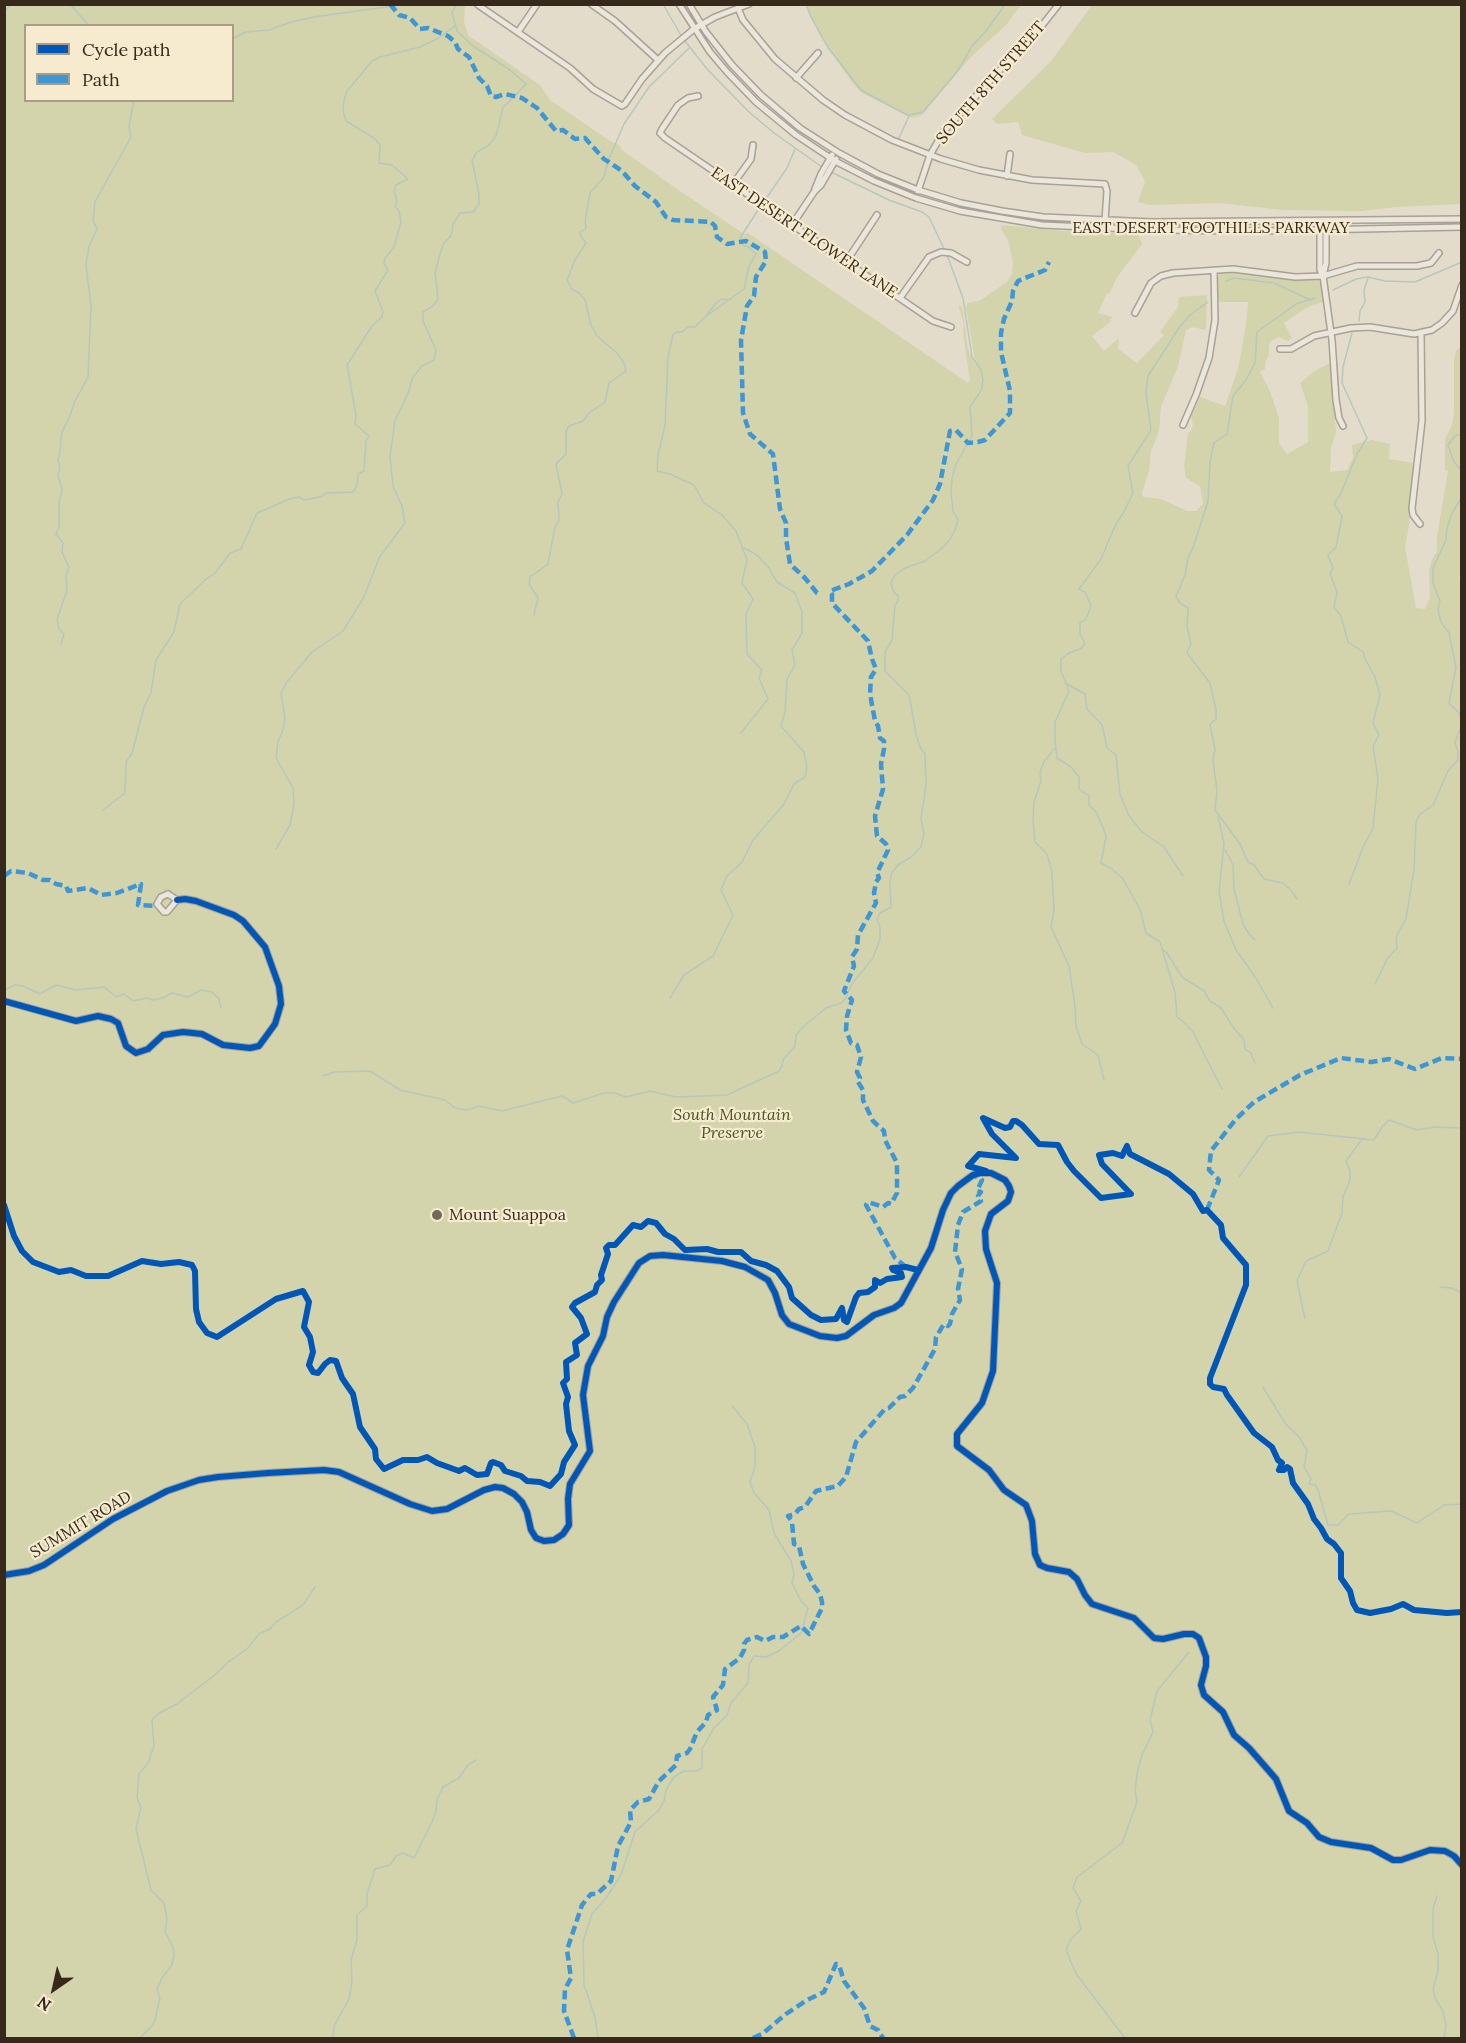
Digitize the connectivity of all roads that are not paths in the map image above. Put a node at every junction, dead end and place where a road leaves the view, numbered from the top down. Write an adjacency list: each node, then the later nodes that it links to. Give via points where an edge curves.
1 (537, 4): 11 (street)
2 (591, 4): 13 (street)
3 (679, 4): 10 (street, EAST DESERT FOOTHILLS PARKWAY)
4 (689, 4): 9 (street, EAST DESERT FOOTHILLS PARKWAY)
5 (749, 4): 8 (street)
6 (1059, 4): 21 (street, SOUTH 8TH STREET, via 944,132)
7 (478, 5): 11 (street)
8 (738, 8): 9 (street); 14 (street, via 766,50)
9 (701, 24): 10 (street); 15 (street, EAST DESERT FOOTHILLS PARKWAY)
10 (694, 28): 13 (street); 16 (street, EAST DESERT FOOTHILLS PARKWAY, via 710,52)
11 (518, 32): 13 (street, via 621,106)
12 (818, 53): 14 (street)
13 (658, 60)
14 (796, 78): 21 (street, via 854,120)
15 (755, 89): 16 (street); 19 (street, EAST DESERT FOOTHILLS PARKWAY, via 800,128)
16 (749, 94): 22 (street, EAST DESERT FOOTHILLS PARKWAY, via 778,122)
17 (698, 96): 24 (street, EAST DESERT FLOWER LANE, via 678,105 660,134)
18 (753, 145): 24 (street, via 751,159)
19 (836, 152): 22 (street); 25 (street, EAST DESERT FOOTHILLS PARKWAY)
20 (1010, 154): 23 (street)
21 (930, 155): 23 (street); 25 (street, SOUTH 8TH STREET)
22 (833, 159): 26 (street, EAST DESERT FOOTHILLS PARKWAY); 31 (street)
23 (1006, 176): 29 (street, via 1105,184)
24 (734, 184): 31 (street, EAST DESERT FLOWER LANE)
25 (918, 190): 26 (street, SOUTH 8TH STREET); 29 (street, EAST DESERT FOOTHILLS PARKWAY, via 1002,211)
26 (916, 198): 33 (street, EAST DESERT FOOTHILLS PARKWAY, via 1016,222)
27 (877, 215): 37 (street)
28 (1461, 219): 30 (street, EAST DESERT FOOTHILLS PARKWAY)
29 (1105, 220): 30 (street, EAST DESERT FOOTHILLS PARKWAY); 33 (street)
30 (1323, 221): 34 (street)
31 (792, 225): 37 (street, EAST DESERT FLOWER LANE)
32 (1461, 227): 34 (street, EAST DESERT FOOTHILLS PARKWAY)
33 (1104, 228): 34 (street, EAST DESERT FOOTHILLS PARKWAY)
34 (1323, 229): 36 (street)
35 (1439, 253): 40 (street, via 1431,263 1417,266 1357,266)
36 (1322, 256): 40 (street); 40 (street, via 1326,270)
37 (846, 262): 42 (street, EAST DESERT FLOWER LANE)
38 (967, 262): 42 (street, via 941,252 929,257)
39 (1214, 270): 40 (street); 43 (street, via 1161,276 1147,288); 48 (street, via 1215,320 1209,358)
40 (1323, 276): 45 (street)
41 (1461, 285): 46 (street, via 1449,316 1437,327)
42 (900, 298): 44 (street, EAST DESERT FLOWER LANE, via 933,321)
43 (1135, 313)
44 (951, 327)
45 (1330, 332): 46 (street, via 1360,326); 47 (street, via 1291,349); 49 (street, via 1336,400)
46 (1420, 333): 50 (street, via 1422,421 1412,508)
47 (1280, 349)
48 (1183, 425)
49 (1343, 426)
50 (1420, 524)
51 (177, 900): 52 (street, via 196,901 234,915 265,947 281,1004 275,1024 259,1046 224,1045 202,1034 183,1032 163,1035 148,1049 136,1053 126,1046 118,1023 111,1019 98,1016 75,1021)
52 (4, 1001)
53 (4, 1575): 54 (street, SUMMIT ROAD, via 44,1565 113,1519 167,1491 199,1480 248,1474 339,1472 432,1512 447,1509 484,1490 503,1488 522,1502 534,1535 544,1541 554,1540 569,1525 570,1484 590,1451 583,1395 588,1365 603,1336 606,1317 639,1263 650,1256 663,1255 745,1267 768,1280 789,1324 820,1336 846,1336 901,1303 931,1248 951,1193 973,1175 991,1173 1005,1180 1011,1192 1008,1201 991,1215 985,1231 986,1249 997,1282 993,1371 982,1403 957,1434 957,1446 1026,1505 1032,1517 1035,1554 1040,1565 1070,1572 1092,1604 1134,1618 1154,1638 1193,1634 1199,1638 1206,1657 1201,1685 1204,1695 1223,1712 1234,1735 1274,1776 1288,1811 1307,1823 1319,1837 1371,1848 1393,1860 1430,1850 1445,1851)
54 (1461, 1865)

